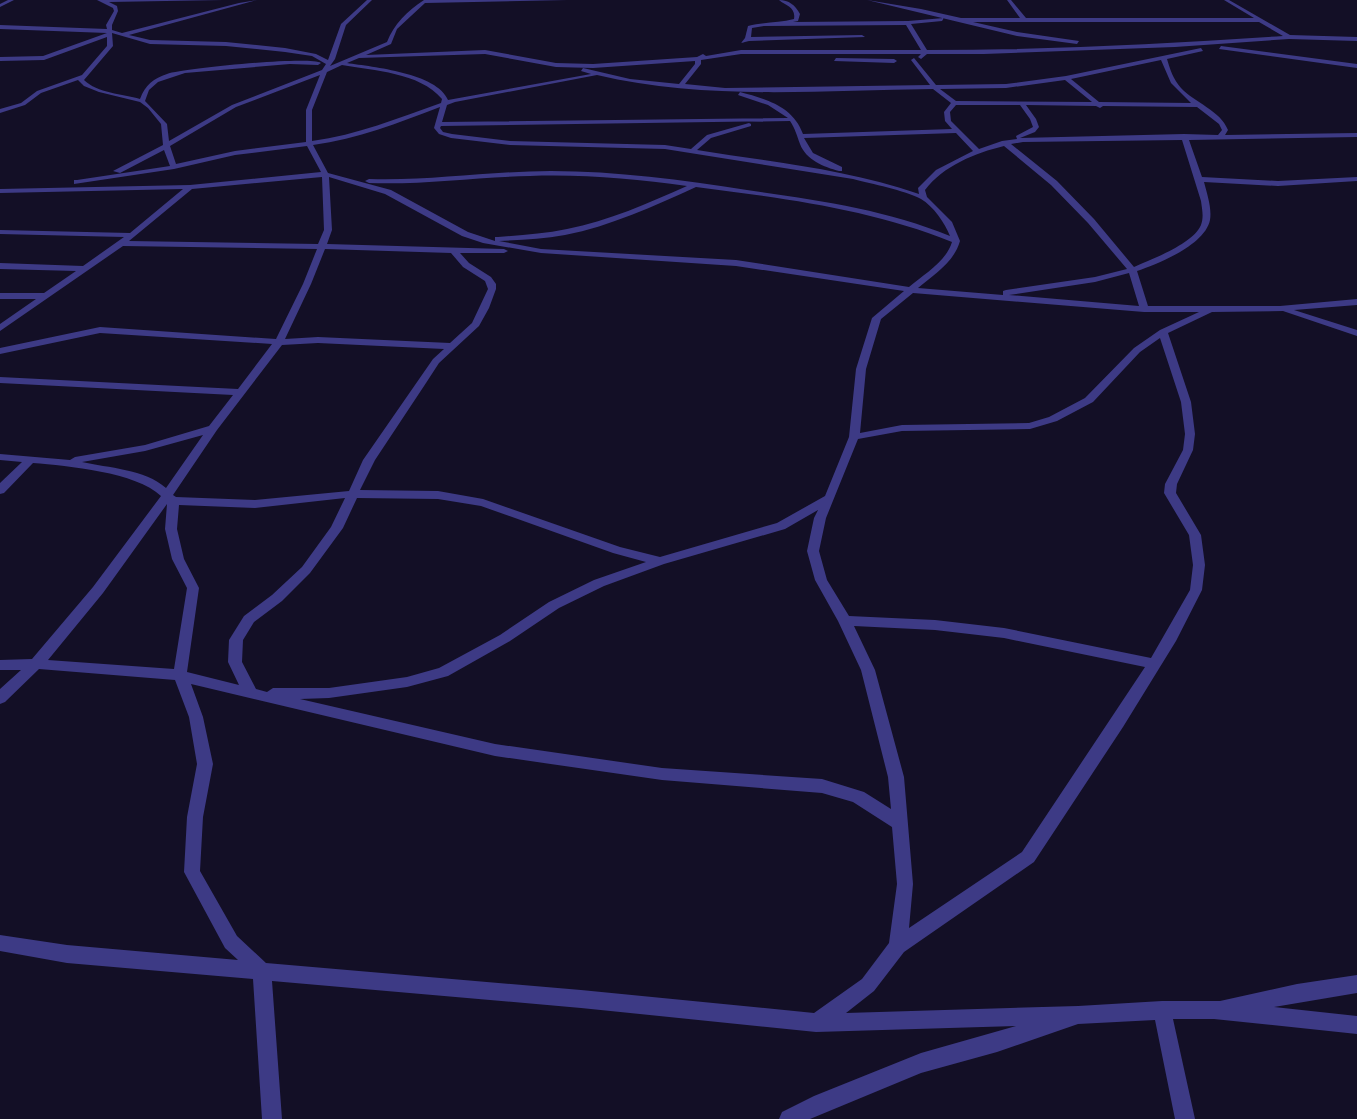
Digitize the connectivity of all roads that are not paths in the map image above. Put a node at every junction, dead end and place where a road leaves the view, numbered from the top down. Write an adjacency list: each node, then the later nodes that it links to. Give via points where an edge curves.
1 (12, 0): 14 (street)
2 (221, 0): 12 (street)
3 (256, 0): 23 (street)
4 (370, 0): 44 (street, via 344,24)
5 (566, 0): 13 (street)
6 (710, 0): 7 (street)
7 (732, 0)
8 (781, 0): 18 (street, via 793,6 797,14 796,20)
9 (869, 0): 15 (street)
10 (1009, 0): 17 (street)
11 (1226, 0): 16 (street)
12 (104, 1): 22 (street, via 116,12 109,25)
13 (426, 1): 36 (street, via 395,28 389,43)
14 (0, 6)
15 (956, 19): 17 (street); 19 (street); 32 (street, via 1036,38)
16 (1260, 20): 17 (street); 25 (street)
17 (1025, 21)
18 (788, 22): 20 (street); 26 (street, via 755,25 748,30)
19 (908, 23): 20 (street); 35 (street)
20 (847, 24): 24 (street)
21 (0, 27): 22 (street)
22 (110, 32): 23 (street); 37 (street, via 44,58); 46 (street, via 110,46)
23 (121, 34): 44 (street, via 150,42 286,50 314,56)
24 (862, 37): 26 (street); 29 (street)
25 (1289, 37): 27 (street); 28 (street)
26 (748, 39): 30 (street)
27 (1357, 40)
28 (1244, 41): 32 (street); 33 (street)
29 (867, 42)
30 (738, 44)
31 (730, 46): 38 (street)
32 (1147, 46): 35 (street)
33 (1213, 47): 39 (street); 43 (street)
34 (769, 52): 35 (street, via 874,49); 38 (street, via 729,53); 40 (street, via 813,59)
35 (925, 52): 40 (street)
36 (362, 57): 41 (street); 42 (street, via 494,53)
37 (0, 59)
38 (698, 59): 42 (street, via 621,65); 48 (street, via 698,64)
39 (1164, 59): 47 (street); 55 (street, via 1169,78)
40 (914, 60): 49 (street)
41 (340, 64): 44 (street); 54 (street, via 407,76 436,89 445,99)
42 (556, 65): 45 (street)
43 (1357, 66)
44 (327, 67): 51 (street, via 312,62 286,62 178,73 153,82 146,88); 69 (street, via 309,110); 70 (street, via 234,106)
45 (599, 74): 48 (street); 54 (street)
46 (84, 76): 51 (street, via 81,80 86,85); 57 (street)
47 (1066, 78): 49 (street, via 1006,86); 56 (street)
48 (680, 87): 50 (street)
49 (935, 88): 50 (street); 52 (street)
50 (726, 90): 58 (street, via 778,106)
51 (142, 101): 70 (street, via 164,124)
52 (954, 103): 53 (street); 62 (street, via 946,116)
53 (1021, 103): 56 (street); 68 (street, via 1036,127)
54 (443, 104): 60 (street); 69 (street, via 357,136)
55 (1197, 105): 56 (street); 66 (street, via 1222,123 1225,130)
56 (1100, 106)
57 (0, 111)
58 (789, 118): 59 (street); 64 (street); 73 (street, via 728,130 702,141)
59 (635, 121): 60 (street); 61 (street)
60 (437, 124): 71 (street, via 441,132 470,139 510,143)
61 (634, 129)
62 (958, 131): 64 (street); 72 (street)
63 (1357, 135): 66 (street)
64 (802, 136): 81 (street, via 811,155)
65 (1184, 136): 66 (street); 68 (street); 77 (street)
66 (1221, 136)
67 (635, 140): 71 (street)
68 (1004, 142): 72 (street); 96 (street, via 1054,184 1091,221)
69 (309, 143): 74 (street, via 234,153); 75 (street)
70 (167, 145): 74 (street); 78 (street, via 144,159)
71 (645, 145): 73 (street)
72 (977, 151): 85 (street, via 926,180 921,190)
73 (692, 152): 81 (street)
74 (174, 166): 78 (street)
75 (325, 174): 79 (street); 82 (street); 91 (street, via 328,230)
76 (1357, 178): 77 (street, via 1285,184)
77 (1200, 179): 96 (street, via 1206,219 1201,232 1167,256)
78 (92, 180): 83 (street)
79 (351, 180): 80 (street, via 404,182 551,173 626,176); 89 (street, via 405,200 432,218)
80 (695, 184): 88 (street, via 854,207 922,226); 89 (street, via 636,212 573,231)
81 (883, 184): 85 (street)
82 (190, 187): 83 (street); 87 (street)
83 (36, 189): 84 (street)
84 (1, 197)
85 (924, 198): 88 (street, via 949,224)
86 (0, 232): 87 (street)
87 (131, 236): 90 (street)
88 (956, 240): 97 (street, via 946,260)
89 (483, 241): 93 (street)
90 (121, 244): 91 (street); 95 (street)
91 (322, 248): 92 (street); 110 (street)
92 (454, 251): 93 (street); 111 (street, via 466,265 488,279 492,289 476,324)
93 (542, 251): 97 (street, via 736,263)
94 (0, 266): 95 (street)
95 (86, 268): 99 (street)
96 (1133, 271): 100 (street, via 1108,278); 102 (street)
97 (913, 290): 100 (street); 116 (street, via 878,318 860,369)
98 (0, 296): 99 (street)
99 (45, 296): 106 (street)
100 (986, 296): 102 (street)
101 (1357, 302): 104 (street)
102 (1144, 308): 103 (street)
103 (1212, 309): 104 (street); 108 (street)
104 (1280, 309): 105 (street)
105 (1337, 327): 107 (street); 109 (street)
106 (0, 328)
107 (1357, 329)
108 (1162, 332): 116 (street, via 1137,350 1089,400 1053,420 1030,426 902,428); 127 (street, via 1180,379 1190,434 1188,450 1171,484 1170,493 1195,535 1199,564 1196,590)
109 (1357, 333)
110 (279, 342): 111 (street, via 318,340); 112 (street, via 100,330); 114 (street)
111 (452, 346): 121 (street, via 436,361 374,452)
112 (0, 352)
113 (0, 380): 114 (street)
114 (240, 392): 115 (street)
115 (213, 428): 119 (street, via 126,454); 123 (street)
116 (854, 437): 122 (street)
117 (0, 457): 118 (street)
118 (31, 459): 119 (street); 120 (street)
119 (62, 462): 123 (street, via 134,476 155,484)
120 (0, 490)
121 (353, 494): 123 (street, via 255,504); 124 (street, via 438,495 484,503 617,550); 130 (street, via 336,528 306,570 249,619 236,640 235,662)
122 (830, 498): 124 (street, via 781,526); 125 (street, via 820,518 813,551 821,580)
123 (169, 499): 126 (street); 129 (street, via 178,559 192,588)
124 (660, 561): 130 (street, via 599,583 554,605 505,638 442,672 408,682 329,693)
125 (845, 622): 127 (street, via 936,625 1004,633); 132 (street, via 868,670 896,777)
126 (36, 664): 128 (street); 129 (street); 131 (street)
127 (1154, 664): 134 (street, via 1028,857)
128 (0, 665)
129 (180, 675): 130 (street); 135 (street, via 196,717 205,764 195,817 192,872 231,942)
130 (251, 694): 132 (street, via 495,750 662,774 822,786 858,797)
131 (0, 698)
132 (900, 823): 134 (street, via 905,884)
133 (0, 943): 135 (street, via 67,954)
134 (898, 946): 140 (street, via 868,986)
135 (262, 971): 140 (street); 142 (street)
136 (1357, 984): 138 (street, via 1297,992)
137 (1162, 1010): 138 (street); 139 (street); 144 (street)
138 (1214, 1010): 141 (street)
139 (1078, 1015): 140 (street); 143 (street, via 921,1063)
140 (816, 1023)
141 (1357, 1025)
142 (272, 1119)
143 (789, 1119)
144 (1185, 1119)

